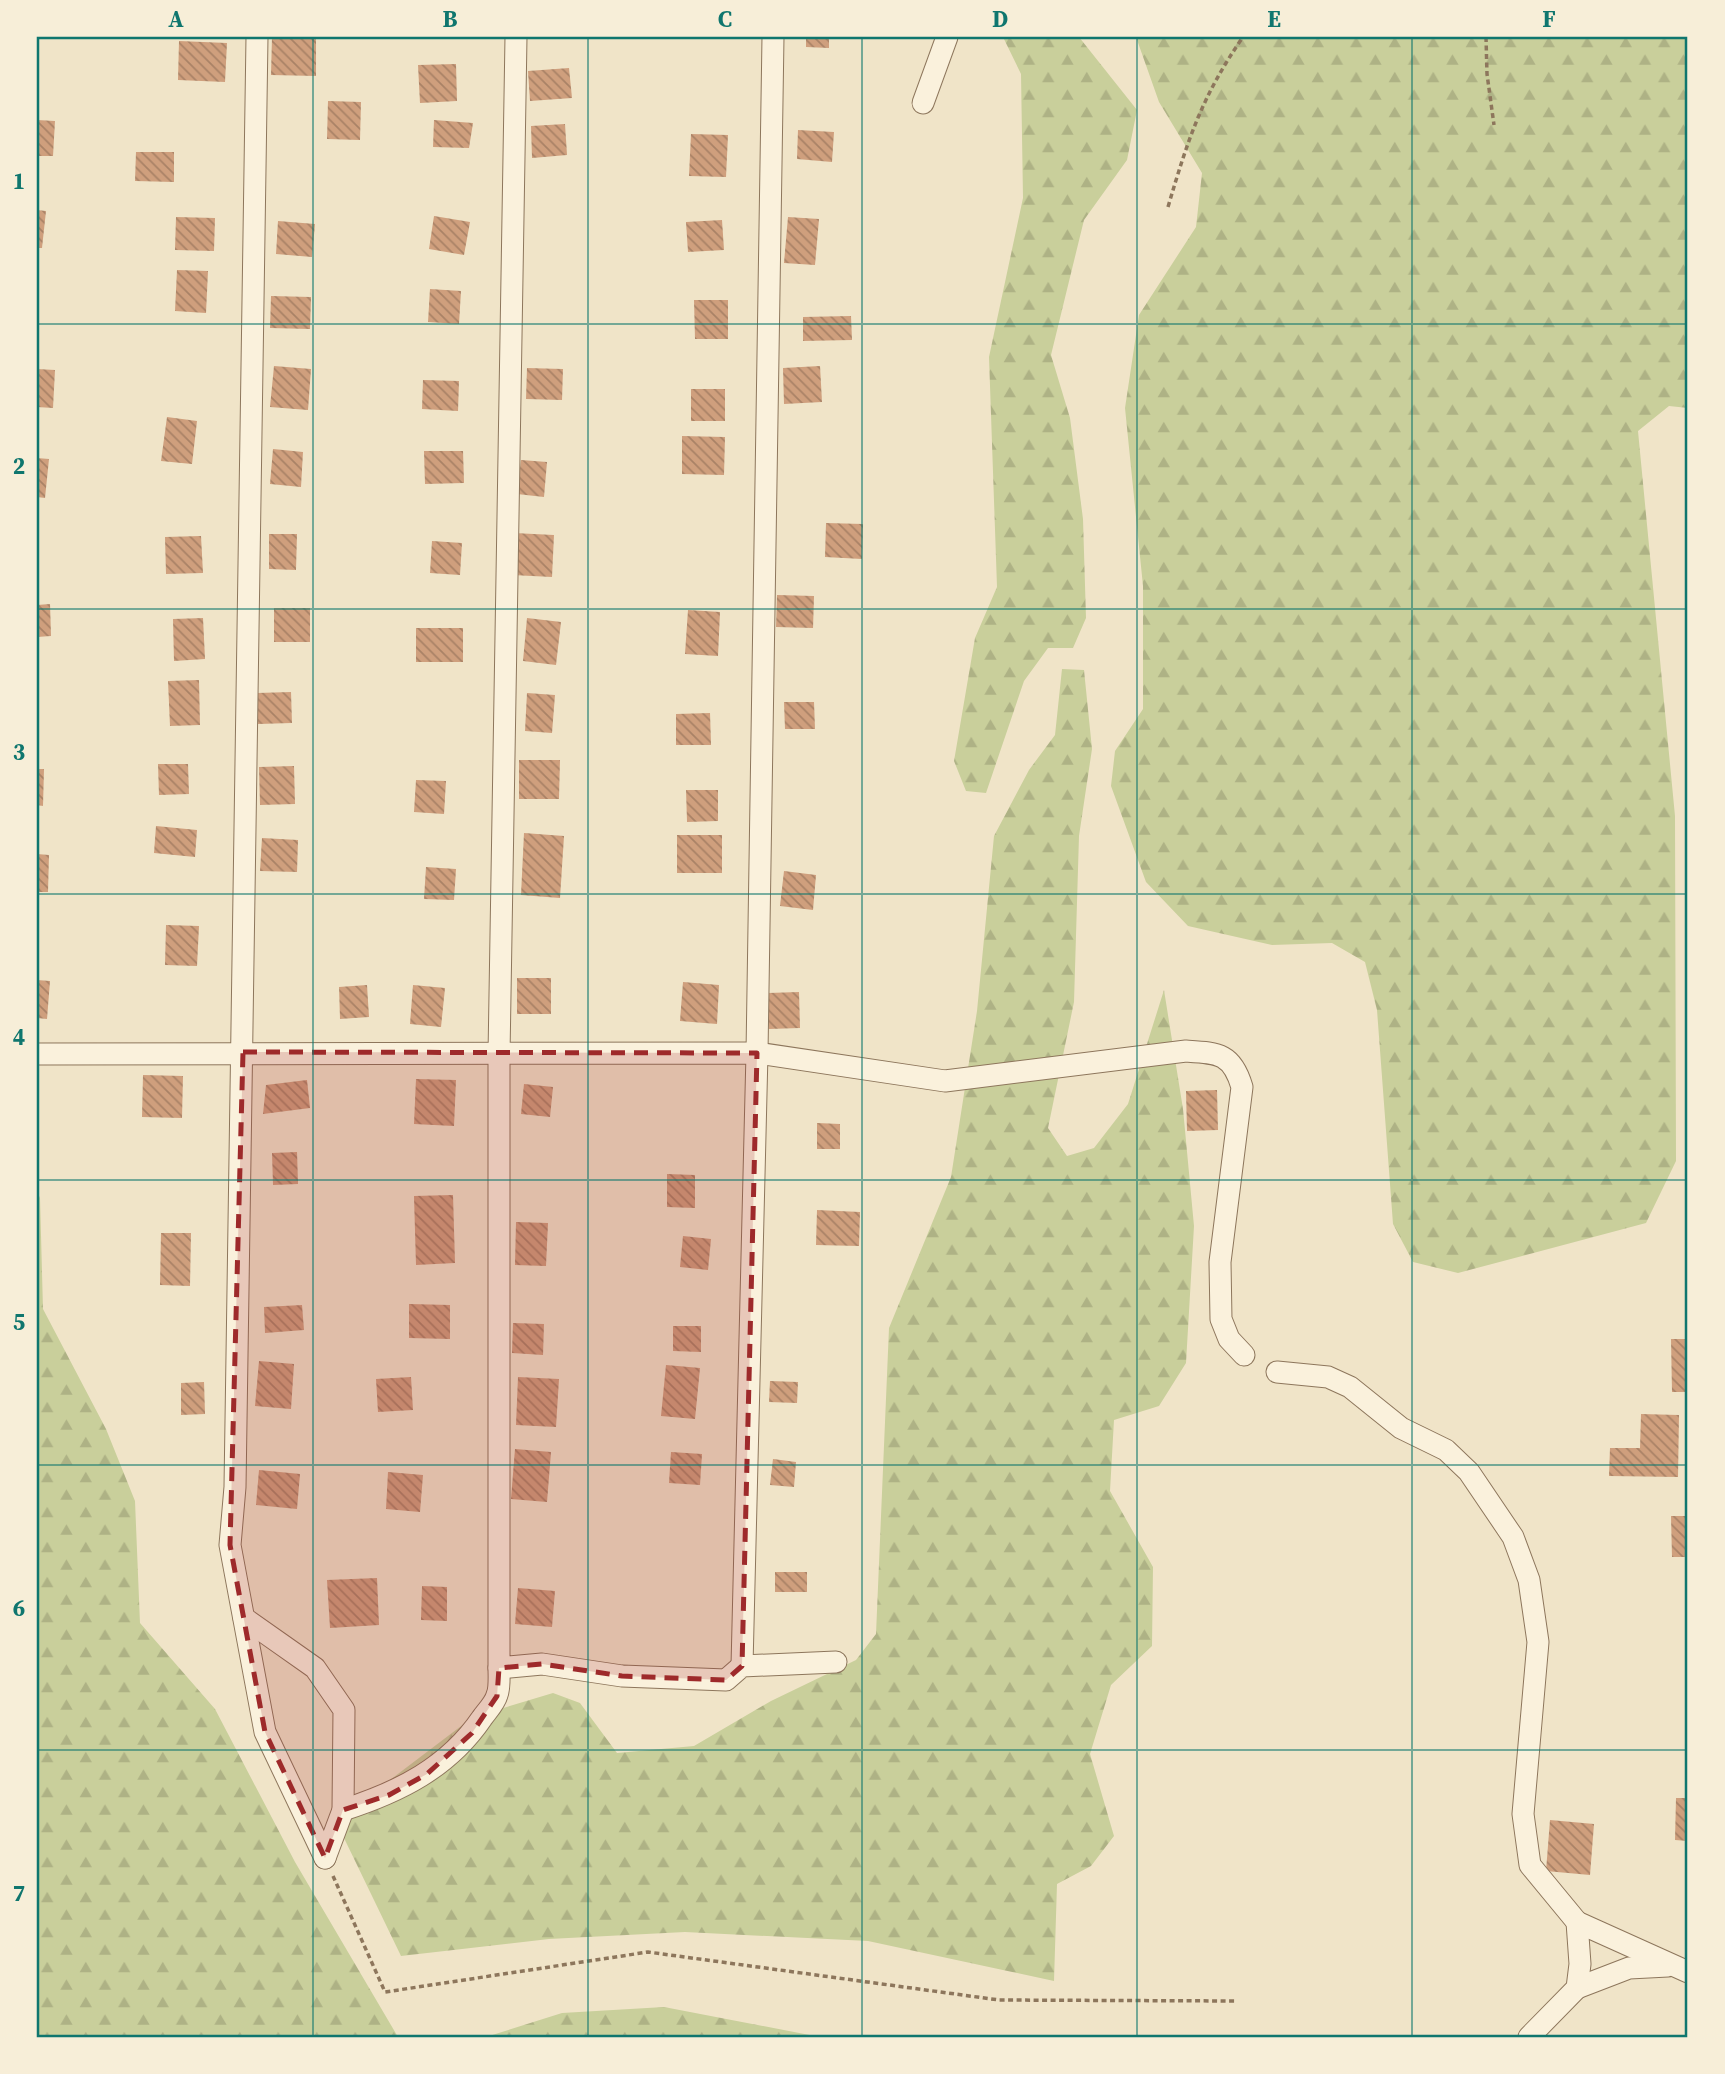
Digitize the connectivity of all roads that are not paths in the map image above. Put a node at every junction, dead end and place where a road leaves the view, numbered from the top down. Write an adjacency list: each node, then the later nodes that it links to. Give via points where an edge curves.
1 (257, 37): 6 (street)
2 (516, 37): 9 (street)
3 (774, 37): 8 (street)
4 (947, 37): 5 (street)
5 (923, 103)
6 (243, 1052): 7 (street); 9 (street); 12 (street, via 230,1545)
7 (37, 1054)
8 (757, 1054): 9 (street); 10 (street, via 946,1081 1186,1051 1215,1052 1228,1060 1237,1069 1242,1087 1220,1262 1221,1319 1229,1339); 14 (street)
9 (499, 1055): 15 (street)
10 (1244, 1355)
11 (1277, 1372): 17 (street, via 1328,1377 1350,1387 1401,1428 1446,1450 1469,1472 1513,1537 1530,1580 1538,1642 1524,1814 1530,1865)
12 (244, 1618): 16 (street, via 315,1668 344,1710); 16 (street, via 265,1732 325,1858)
13 (836, 1662): 14 (street)
14 (742, 1666): 15 (street, via 726,1681 622,1676 542,1664)
15 (499, 1668): 16 (street, via 497,1696 472,1733 447,1757 389,1795)
16 (343, 1810)
17 (1577, 1923): 18 (street); 19 (street)
18 (1681, 1969): 19 (street, via 1629,1968)
19 (1577, 1988): 20 (street)
20 (1529, 2037)

